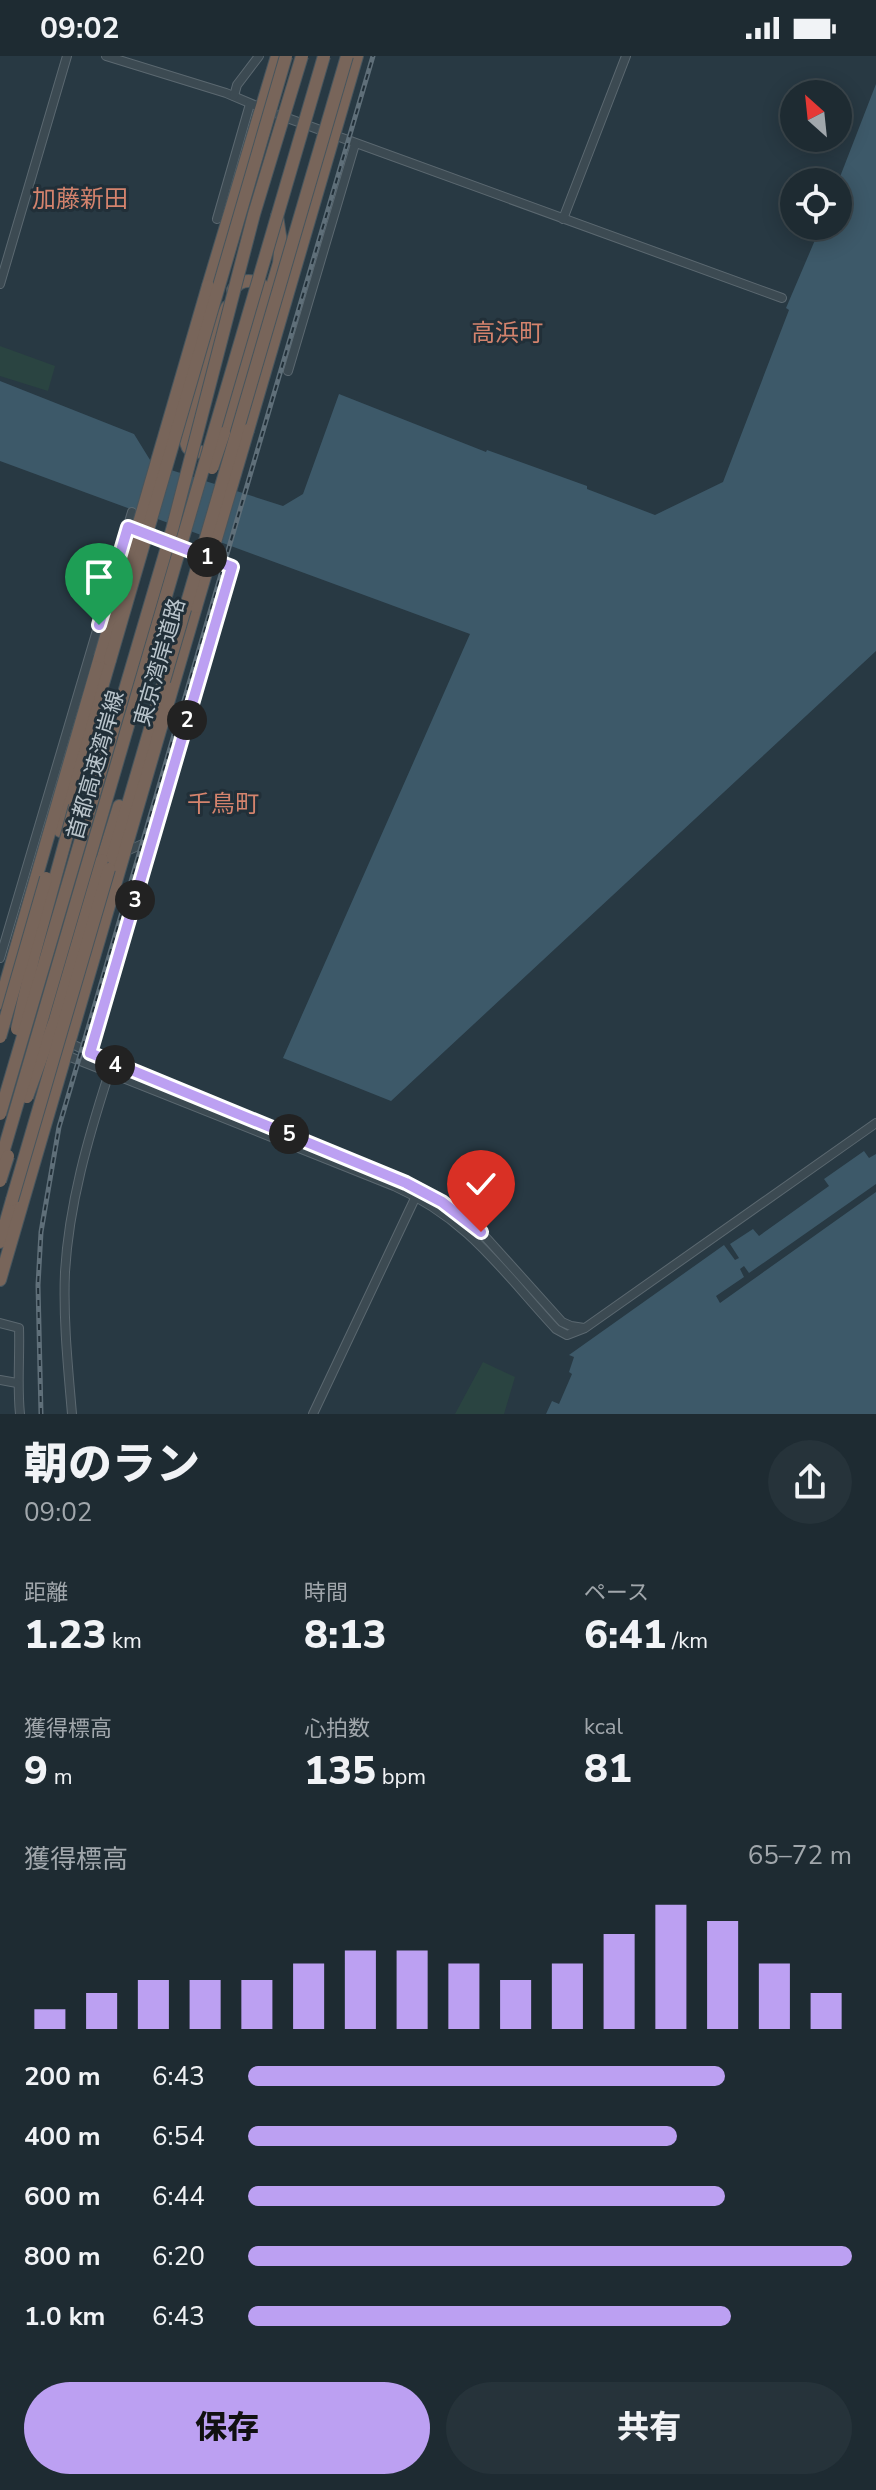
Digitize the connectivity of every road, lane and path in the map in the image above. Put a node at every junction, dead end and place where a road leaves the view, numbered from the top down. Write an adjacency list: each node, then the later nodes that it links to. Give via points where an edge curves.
1 (67, 56): 18 (street)
2 (106, 56): 11 (street)
3 (259, 56): 11 (street)
4 (277, 56): 12 (highway)
5 (286, 56): 26 (highway, bridge)
6 (302, 56): 41 (highway, 首都高速湾岸線, bridge, via 254,214 180,500)
7 (324, 56): 15 (highway, 首都高速湾岸線, bridge)
8 (347, 56): 28 (highway, 東京湾岸道路, bridge)
9 (357, 56): 13 (highway, 東京湾岸道路)
10 (626, 56): 17 (street)
11 (234, 96): 12 (street)
12 (256, 106): 13 (street); 16 (street); 22 (highway, bridge)
13 (334, 136): 14 (street); 23 (highway, 東京湾岸道路)
14 (355, 144): 17 (street); 21 (street)
15 (277, 214): 27 (highway, 首都高速湾岸線, bridge); 27 (highway, bridge, via 279,263 224,448 218,455 192,450 186,444 187,430 234,287 251,280 262,285 262,303 224,433 196,516)
16 (217, 219)
17 (563, 219): 20 (street)
18 (4, 256): 19 (street)
19 (0, 284)
20 (782, 298)
21 (288, 371)
22 (179, 391): 26 (highway, bridge); 29 (highway, bridge)
23 (248, 430): 28 (highway, bridge); 30 (highway, 東京湾岸道路, bridge)
24 (132, 512): 25 (street)
25 (128, 527): 32 (street, via 232,567); 35 (street)
26 (147, 535): 29 (highway, bridge)
27 (181, 545): 50 (highway, 首都高速湾岸線, bridge)
28 (192, 585): 30 (highway, 東京湾岸道路, bridge)
29 (105, 659): 31 (highway); 36 (highway)
30 (169, 682): 33 (highway, 東京湾岸道路); 34 (highway, 東京湾岸道路, via 134,779 123,793)
31 (101, 691): 38 (highway, bridge); 41 (highway, bridge, via 34,955)
32 (152, 840): 33 (street); 40 (street)
33 (124, 852): 39 (highway, 東京湾岸道路)
34 (105, 864): 52 (highway, bridge); 54 (highway, bridge)
35 (0, 958)
36 (0, 1003)
37 (0, 1023): 39 (street, via 11,1019)
38 (0, 1037)
39 (66, 1048): 40 (street); 42 (street); 55 (highway, 東京湾岸道路)
40 (90, 1053): 43 (street)
41 (14, 1064): 46 (highway, 首都高速湾岸線, bridge)
42 (109, 1073): 44 (street); 60 (street, via 81,1169 68,1240 65,1306)
43 (161, 1083): 44 (street); 45 (street)
44 (157, 1092): 45 (street)
45 (217, 1111): 48 (street); 49 (street)
46 (0, 1114)
47 (876, 1123): 53 (street, via 571,1335 563,1335 481,1232)
48 (310, 1142): 49 (street); 51 (street)
49 (307, 1152): 51 (street)
50 (0, 1163)
51 (350, 1164): 53 (street)
52 (0, 1181)
53 (418, 1194): 61 (street)
54 (0, 1242)
55 (0, 1280)
56 (0, 1323): 58 (street, via 19,1328)
57 (0, 1380): 58 (street)
58 (17, 1383): 59 (street)
59 (20, 1414)
60 (72, 1414)
61 (313, 1414)

